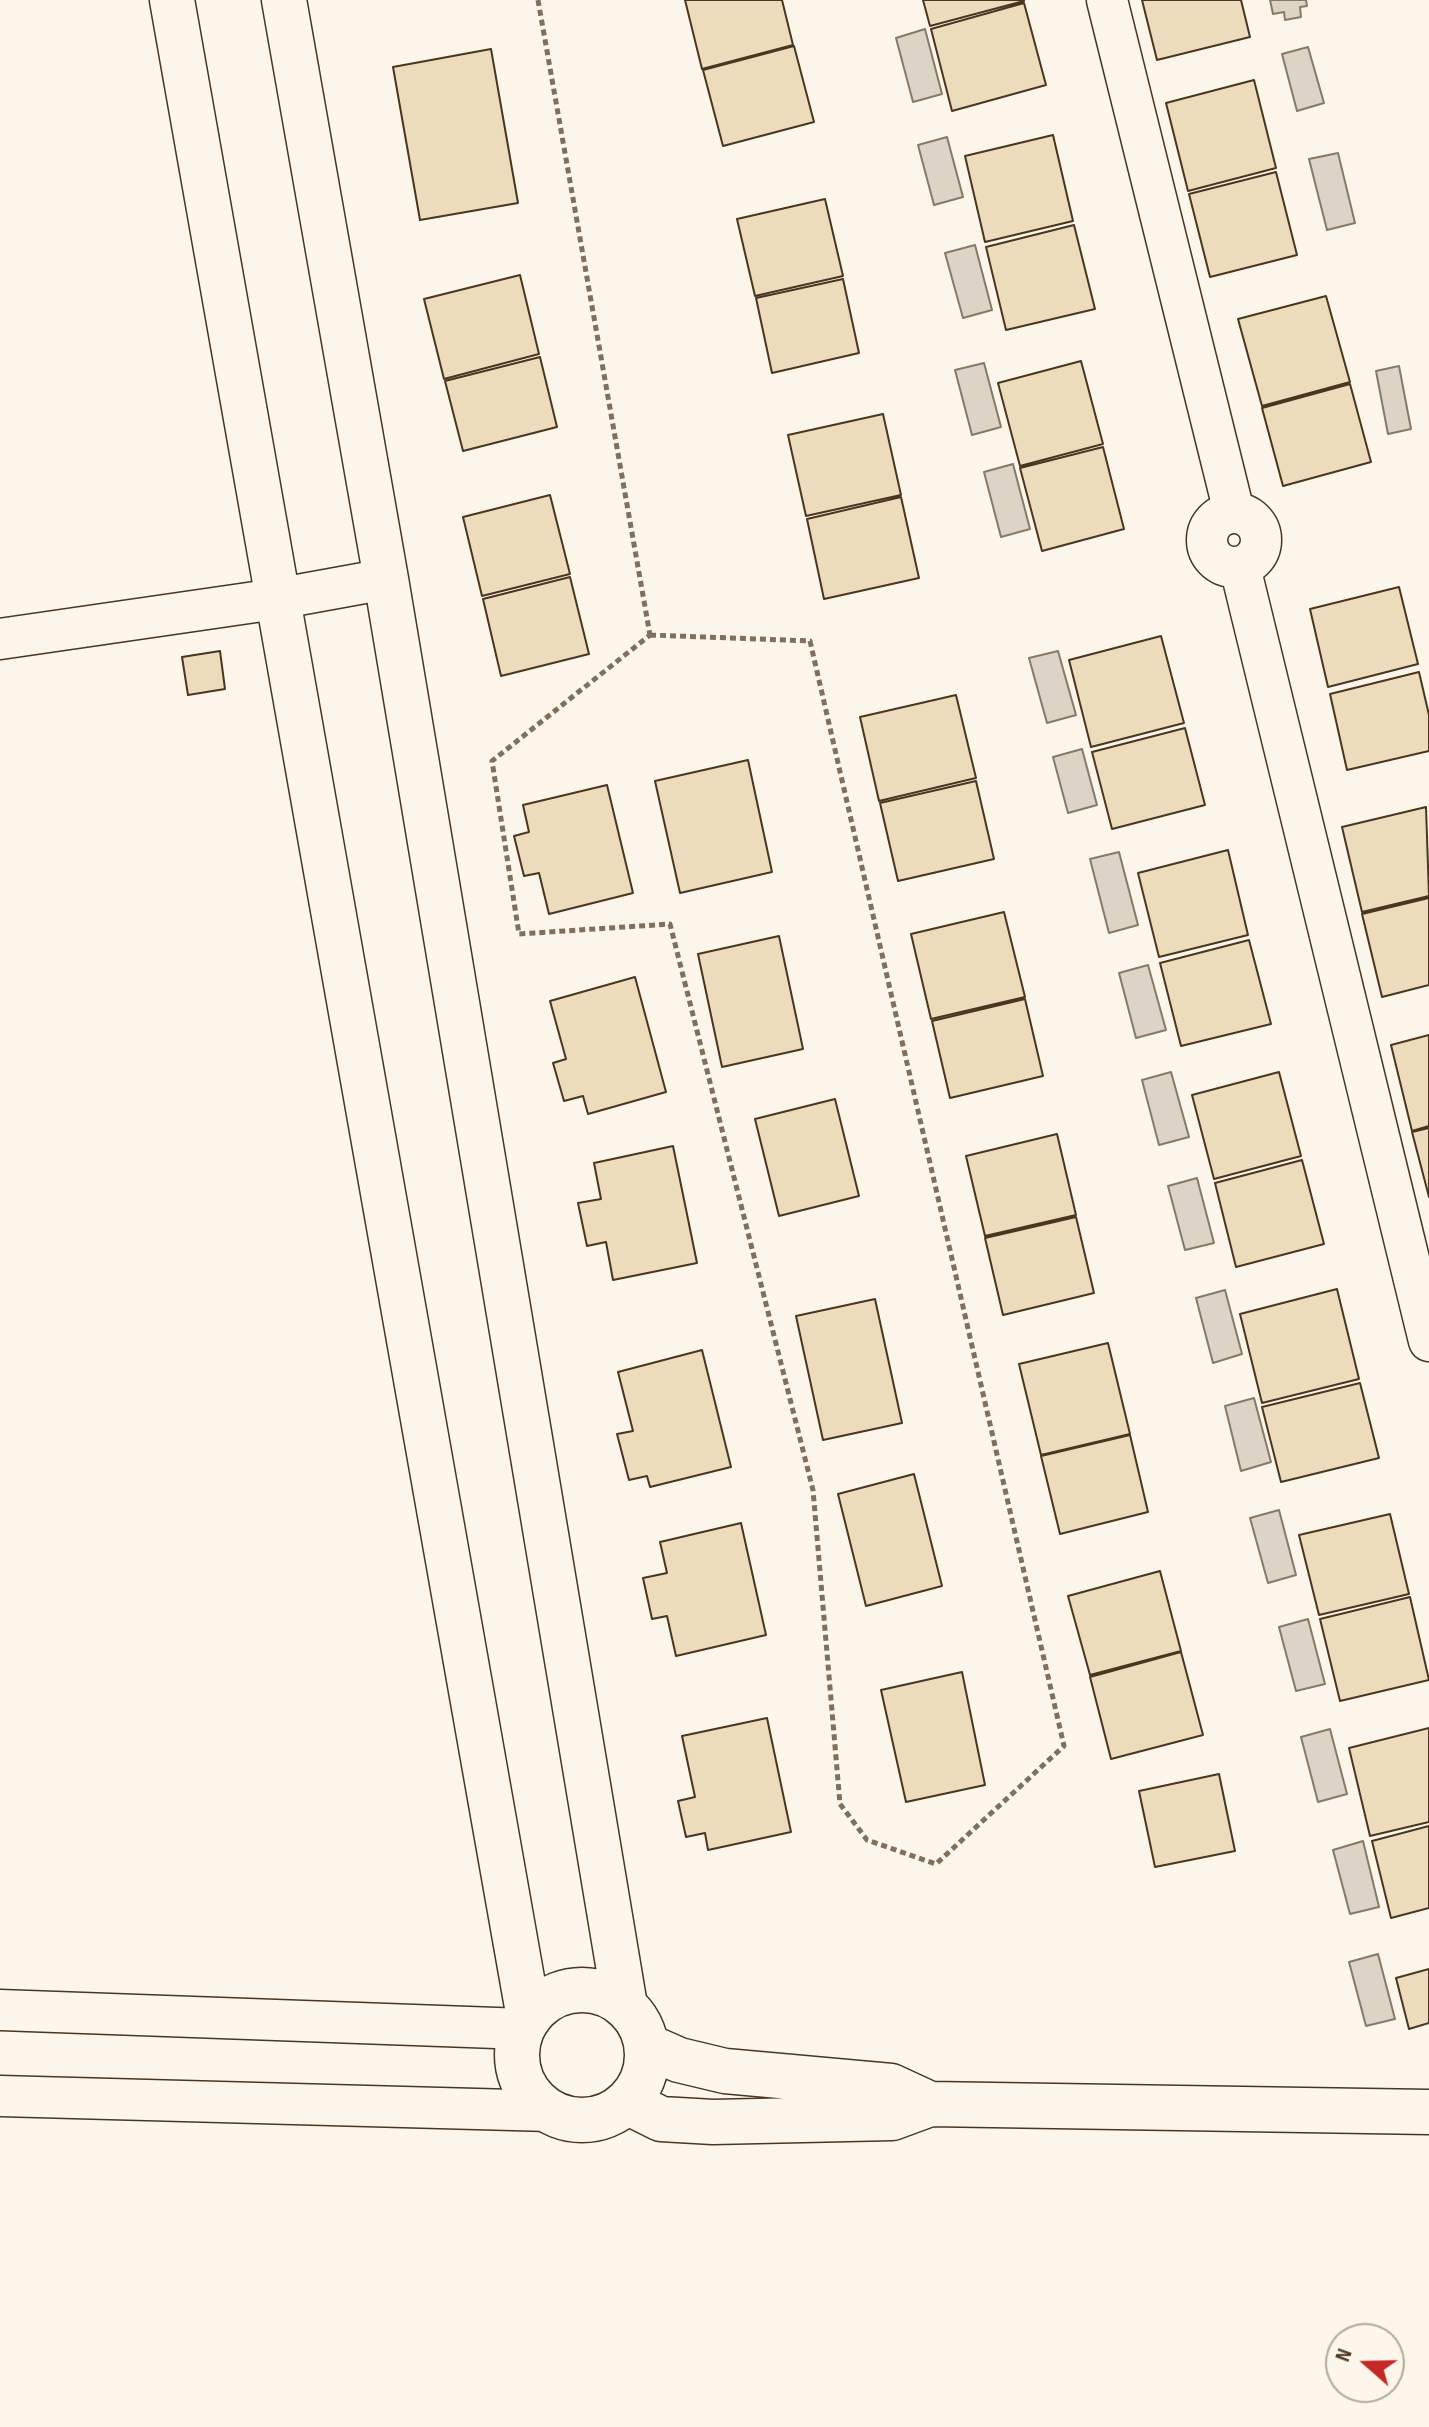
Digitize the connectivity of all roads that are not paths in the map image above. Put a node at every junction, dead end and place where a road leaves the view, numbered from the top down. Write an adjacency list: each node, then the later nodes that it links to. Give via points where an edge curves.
1 (172, 0): 5 (street)
2 (284, 0): 4 (street)
3 (1107, 0): 7 (street, via 1234,512 1248,515 1262,537 1252,561 1240,567)
4 (386, 579): 5 (street); 8 (street)
5 (276, 599): 6 (street); 10 (street)
6 (0, 639)
7 (1429, 1341)
8 (625, 2006): 10 (street, via 606,1994 564,1992 544,2002); 11 (street, via 639,2022)
9 (0, 2010): 10 (street)
10 (526, 2023): 15 (street, via 517,2061 534,2098)
11 (647, 2046): 13 (street, via 644,2077); 14 (street, via 725,2071 891,2086)
12 (0, 2096): 15 (street)
13 (627, 2102): 14 (street, via 661,2119 713,2122 892,2118); 15 (street, via 613,2112 582,2120)
14 (930, 2104): 16 (street)
15 (550, 2111)
16 (1429, 2112)

